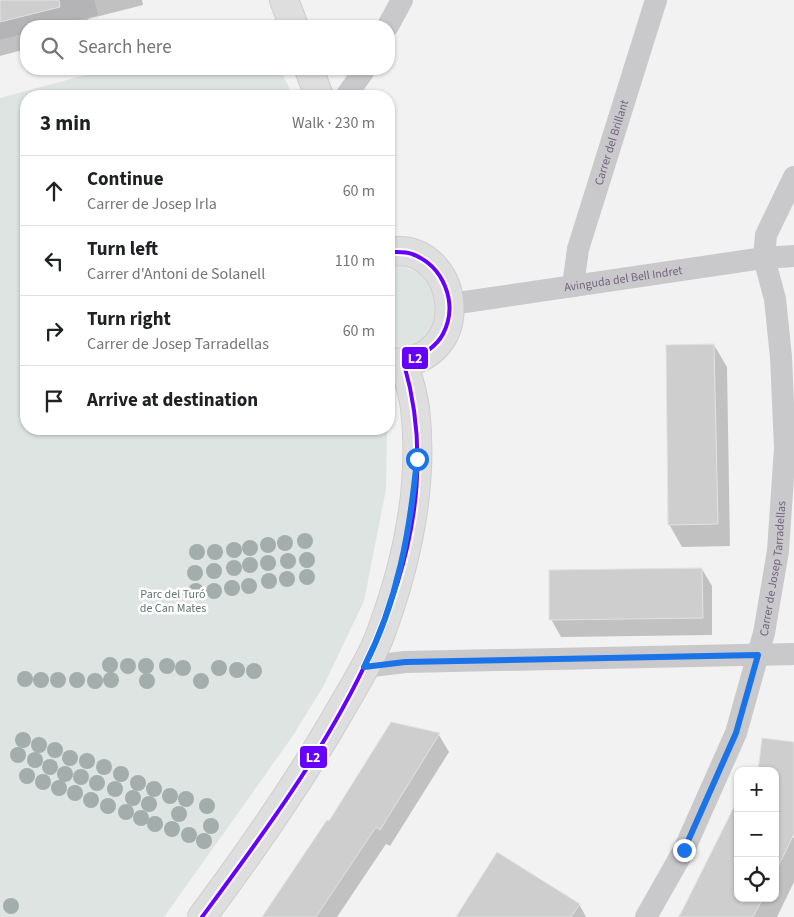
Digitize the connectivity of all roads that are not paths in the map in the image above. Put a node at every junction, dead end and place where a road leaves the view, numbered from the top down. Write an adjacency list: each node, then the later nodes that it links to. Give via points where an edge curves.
1 (284, 0): 4 (street)
2 (402, 0): 5 (street)
3 (656, 0): 14 (street, Carrer del Brillant, via 578,249)
4 (292, 20)
5 (391, 20)
6 (311, 75): 8 (street)
7 (361, 75): 9 (street)
8 (317, 90)
9 (350, 90)
10 (794, 177): 13 (street, via 766,235)
11 (395, 251): 15 (street, via 419,257 435,268 442,276)
12 (794, 256): 13 (street, Avinguda del Bell Indret)
13 (764, 258): 14 (street, Avinguda del Bell Indret); 18 (street, Carrer de Josep Tarradellas, via 775,299 786,448 778,551)
14 (573, 286): 15 (street, Avinguda del Bell Indret)
15 (451, 304): 16 (street, via 449,324 430,352 420,358)
16 (397, 363): 19 (street, via 415,407 417,459 411,519 390,606)
17 (794, 654): 18 (street)
18 (758, 655): 19 (street, via 405,662); 21 (street, Carrer de Josep Tarradellas, via 732,742 684,850)
19 (364, 667): 20 (street, via 299,779)
20 (202, 917)
21 (646, 917)

